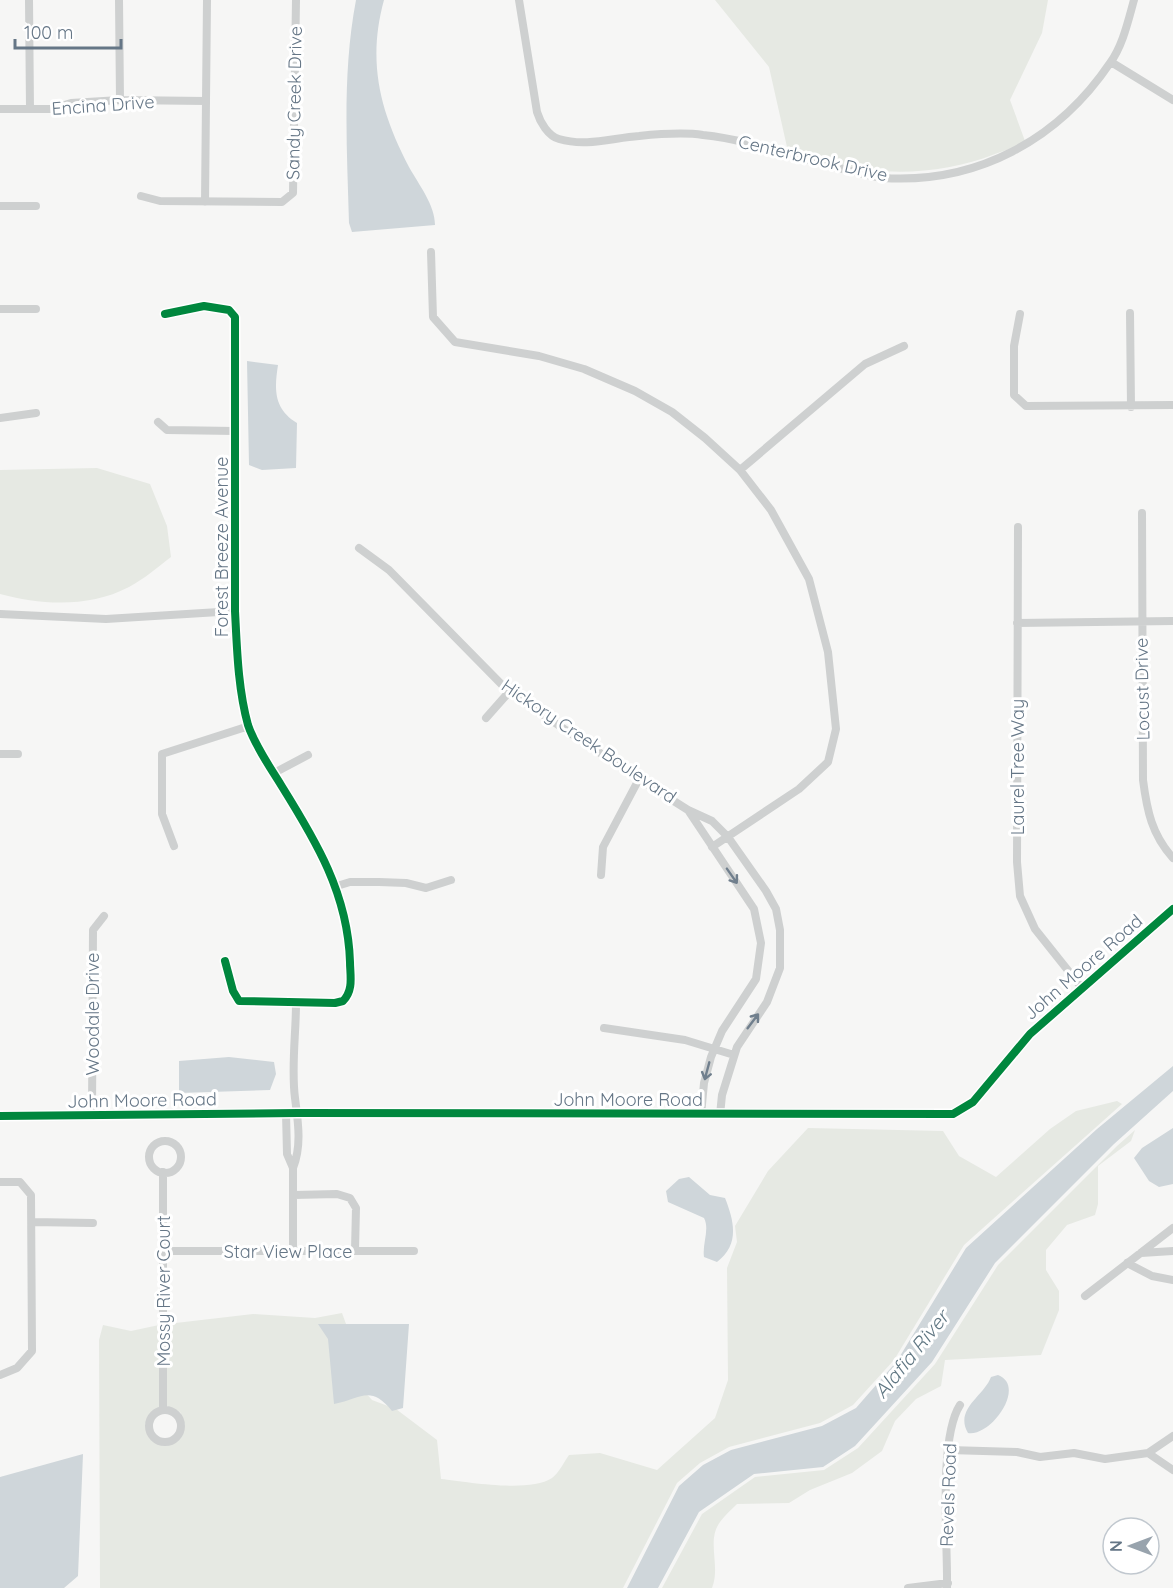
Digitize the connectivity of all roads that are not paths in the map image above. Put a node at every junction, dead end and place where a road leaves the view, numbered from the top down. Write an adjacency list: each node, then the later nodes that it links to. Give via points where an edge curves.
1 (29, 0): 12 (street)
2 (119, 0): 8 (street)
3 (207, 0): 10 (street)
4 (296, 0): 14 (street, Sandy Creek Drive, via 293,193 282,202)
5 (519, 0): 7 (street, Centerbrook Drive, via 537,112 545,128 557,139 590,143 701,134 882,178 939,177 1022,148 1064,119)
6 (1134, 0): 7 (street, Centerbrook Drive)
7 (1111, 62): 9 (street)
8 (120, 100): 10 (street, Encina Drive); 12 (street, Encina Drive)
9 (1173, 100)
10 (206, 101): 14 (street)
11 (0, 109): 12 (street, Encina Drive)
12 (30, 109)
13 (141, 196): 14 (street, Sandy Creek Drive, via 160,201)
14 (205, 202)
15 (0, 206): 16 (street)
16 (36, 206)
17 (430, 252): 30 (street, via 433,317 455,342 539,356 584,369 635,391 672,412)
18 (0, 309): 19 (street)
19 (36, 309)
20 (1130, 313): 25 (street)
21 (165, 314): 29 (street, Forest Breeze Avenue, via 204,306 230,310 235,317)
22 (1020, 314): 25 (street, via 1014,346 1014,395 1026,406)
23 (904, 346): 30 (street, via 865,364)
24 (1173, 405): 25 (street)
25 (1131, 407)
26 (36, 413): 27 (street)
27 (0, 418)
28 (158, 422): 29 (street, via 167,430)
29 (235, 431): 34 (street, Forest Breeze Avenue)
30 (740, 470): 48 (street, via 771,510 809,579 828,652 836,729 828,762 799,789)
31 (1142, 513): 38 (street, Locust Drive)
32 (1018, 527): 37 (street, Laurel Tree Way)
33 (359, 548): 39 (street, Hickory Creek Boulevard, via 389,570)
34 (235, 611): 35 (street, via 106,619); 41 (street, Forest Breeze Avenue, via 237,654)
35 (0, 614)
36 (1173, 621): 38 (street)
37 (1017, 622): 38 (street); 58 (street, Laurel Tree Way, via 1020,896 1035,929)
38 (1141, 622): 51 (street, Locust Drive, via 1147,813 1160,844)
39 (509, 692): 40 (street); 46 (street, Hickory Creek Boulevard)
40 (486, 718)
41 (249, 726): 45 (street, Forest Breeze Avenue); 49 (street, via 162,754 162,814)
42 (0, 754): 43 (street)
43 (18, 754)
44 (308, 755): 45 (street)
45 (274, 773): 54 (street, Forest Breeze Avenue, via 319,846)
46 (639, 779): 47 (street, Hickory Creek Boulevard); 52 (street, via 603,848)
47 (688, 810): 48 (street, Hickory Creek Boulevard, via 705,816); 50 (street, Hickory Creek Boulevard)
48 (728, 837): 50 (street); 62 (street, Hickory Creek Boulevard, one-way to 48, via 773,988 780,968 782,938 771,900)
49 (174, 846)
50 (712, 847): 61 (street, Hickory Creek Boulevard, one-way to 61, via 754,909 761,944 753,986)
51 (1173, 858)
52 (601, 875)
53 (451, 880): 54 (street, via 426,888 379,882)
54 (337, 886): 59 (street, Forest Breeze Avenue, via 349,940 348,996 335,1003)
55 (1173, 909): 58 (street, John Moore Road)
56 (104, 916): 67 (street, Woodale Drive, via 93,930)
57 (225, 961): 59 (street, Forest Breeze Avenue, via 239,1001)
58 (1082, 988): 66 (street, John Moore Road, via 1023,1042 973,1102 953,1114)
59 (296, 1004): 64 (street)
60 (604, 1028): 61 (street, via 685,1040)
61 (714, 1049): 62 (street); 65 (street, Hickory Creek Boulevard, one-way to 65, via 704,1083)
62 (734, 1055): 66 (street, Hickory Creek Boulevard)
63 (286, 1113): 64 (street, John Moore Road); 67 (street, John Moore Road); 69 (street)
64 (298, 1113): 65 (street, John Moore Road); 70 (street)
65 (701, 1114): 66 (street, John Moore Road)
66 (720, 1114)
67 (92, 1115): 68 (street, John Moore Road)
68 (0, 1116)
69 (287, 1143): 70 (street); 71 (street)
70 (298, 1143): 71 (street)
71 (293, 1168): 74 (street)
72 (163, 1172): 79 (street, Mossy River Court)
73 (0, 1182): 75 (street, via 20,1182 31,1195)
74 (294, 1195): 78 (street); 80 (street, via 337,1194 350,1198 356,1208)
75 (32, 1222): 76 (street); 87 (street, via 32,1352 17,1368)
76 (93, 1223)
77 (1173, 1228): 83 (street)
78 (293, 1250): 79 (street, Star View Place); 80 (street, Star View Place)
79 (162, 1251): 89 (street, Mossy River Court)
80 (355, 1251): 81 (street, Star View Place)
81 (414, 1251)
82 (1173, 1251): 83 (street)
83 (1140, 1253): 84 (street)
84 (1127, 1263): 85 (street, via 1152,1276); 86 (street)
85 (1173, 1280)
86 (1085, 1296)
87 (0, 1375)
88 (960, 1405): 91 (street, Revels Road, via 951,1419)
89 (164, 1410)
90 (1173, 1436): 92 (street)
91 (949, 1450): 92 (street, via 1017,1452 1040,1457 1074,1453 1105,1459); 94 (street, Revels Road, via 945,1510)
92 (1148, 1453): 93 (street)
93 (1173, 1470)
94 (948, 1586): 95 (street)
95 (908, 1588)

